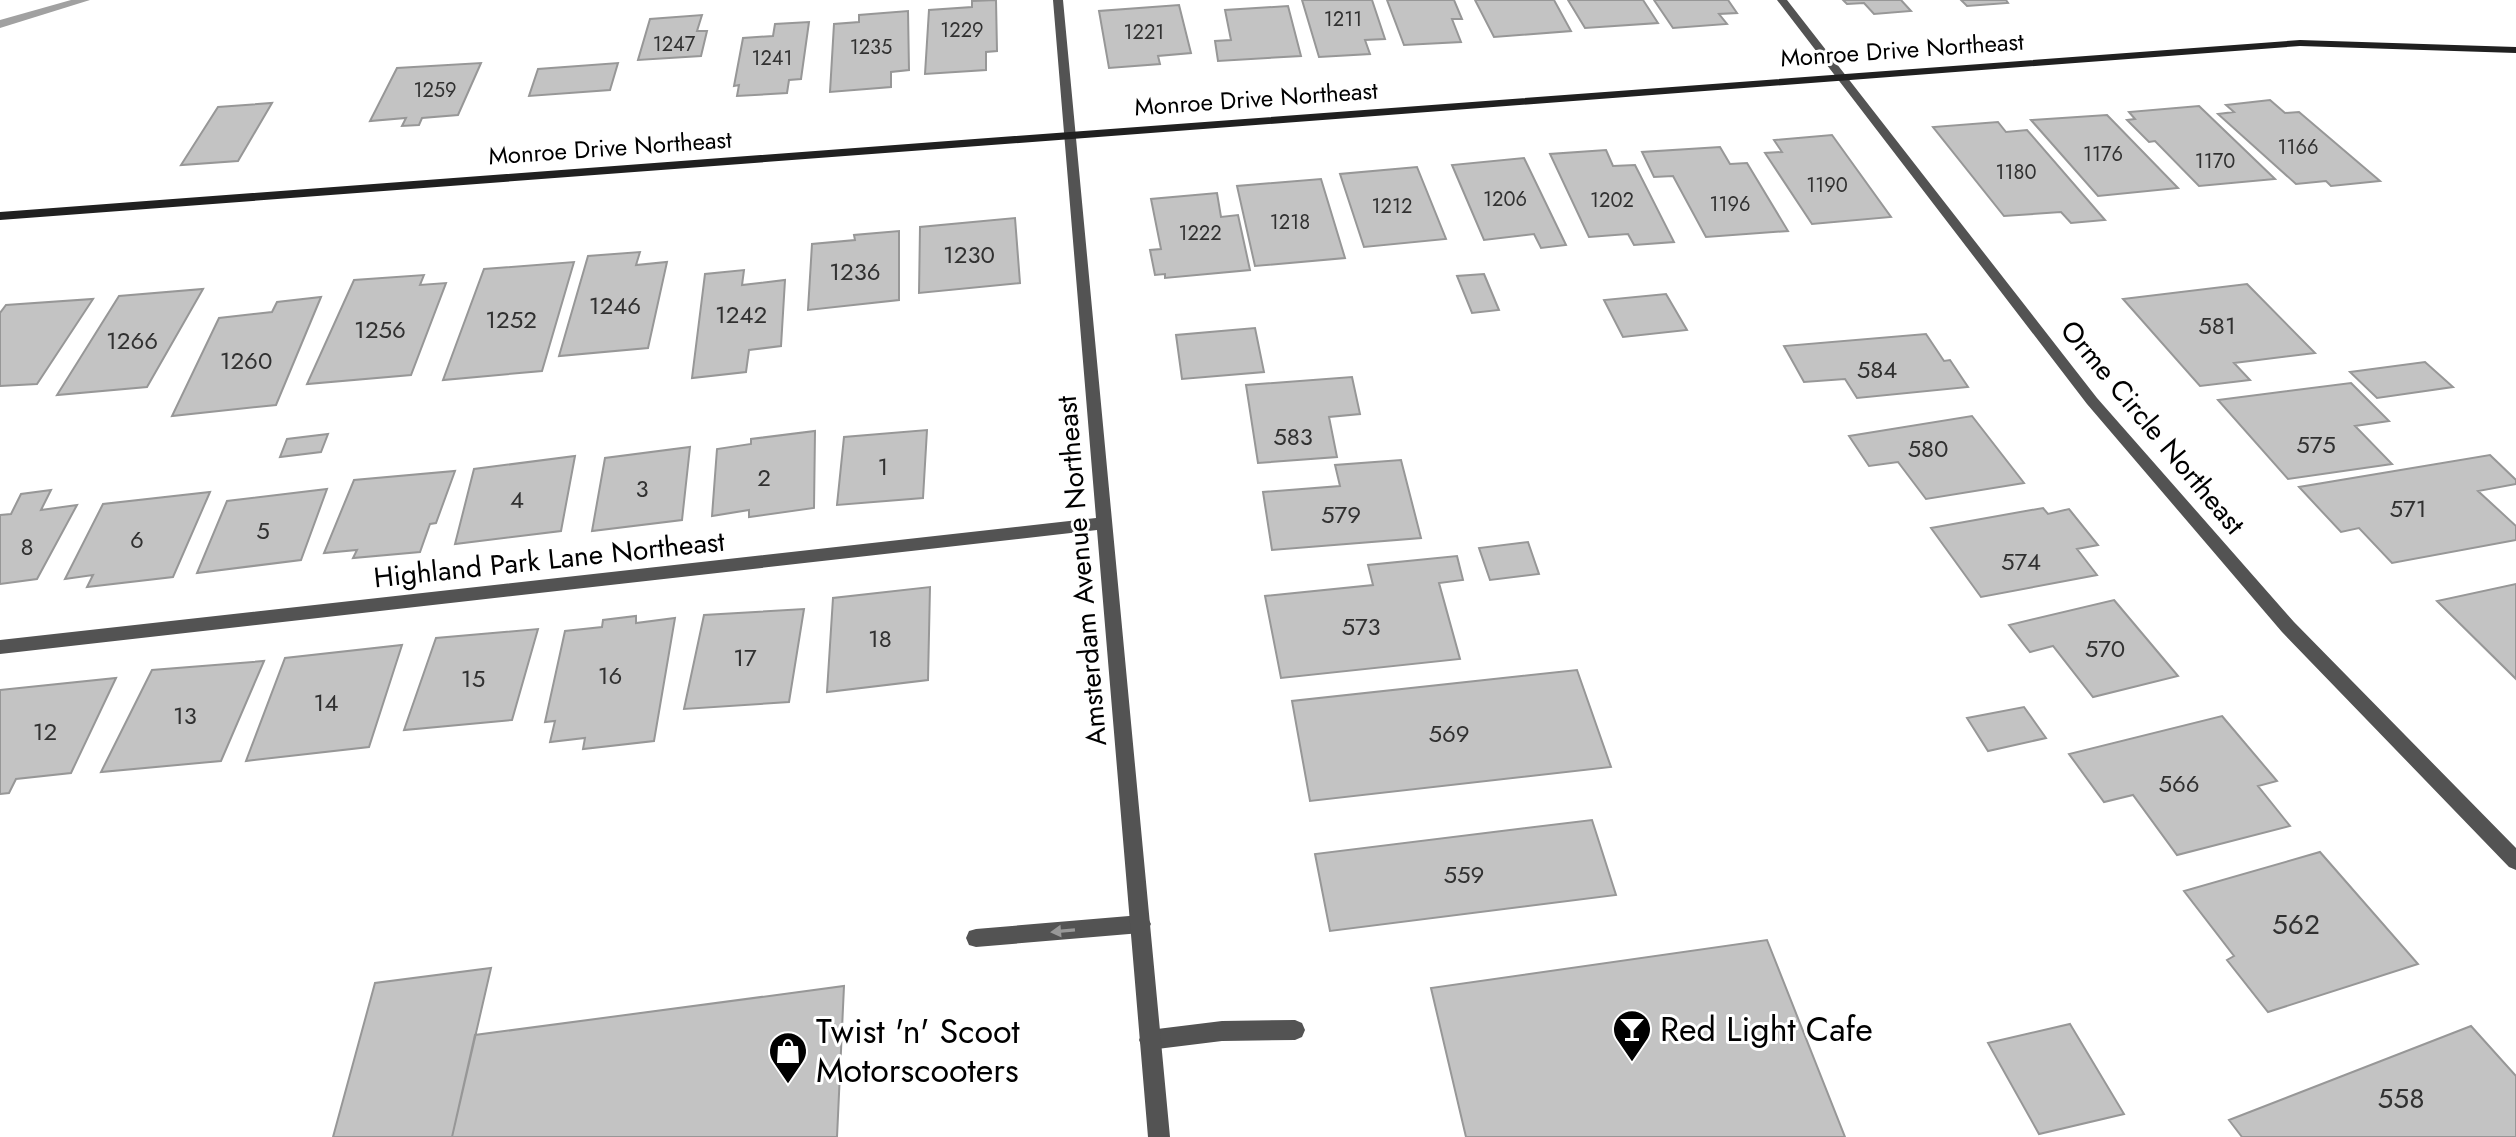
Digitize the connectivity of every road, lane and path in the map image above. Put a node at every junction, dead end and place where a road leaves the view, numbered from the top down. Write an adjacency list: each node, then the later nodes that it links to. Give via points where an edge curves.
1 (1058, 0): 5 (street, Amsterdam Avenue Northeast)
2 (1782, 0): 4 (street, Orme Circle Northeast)
3 (2516, 50): 4 (main road, Monroe Drive Northeast, via 2300,43)
4 (1838, 77): 5 (main road, Monroe Drive Northeast); 9 (street, Orme Circle Northeast, via 2092,401 2288,627)
5 (1071, 135): 6 (main road, Monroe Drive Northeast); 7 (street, Amsterdam Avenue Northeast)
6 (0, 216)
7 (1105, 523): 8 (street, Highland Park Lane Northeast); 10 (street, Amsterdam Avenue Northeast)
8 (0, 647)
9 (2516, 861)
10 (1141, 924): 11 (street, one-way to 11); 13 (street, Amsterdam Avenue Northeast)
11 (976, 938)
12 (1295, 1030): 13 (street)
13 (1149, 1040): 14 (street, Amsterdam Avenue Northeast)
14 (1159, 1137)

